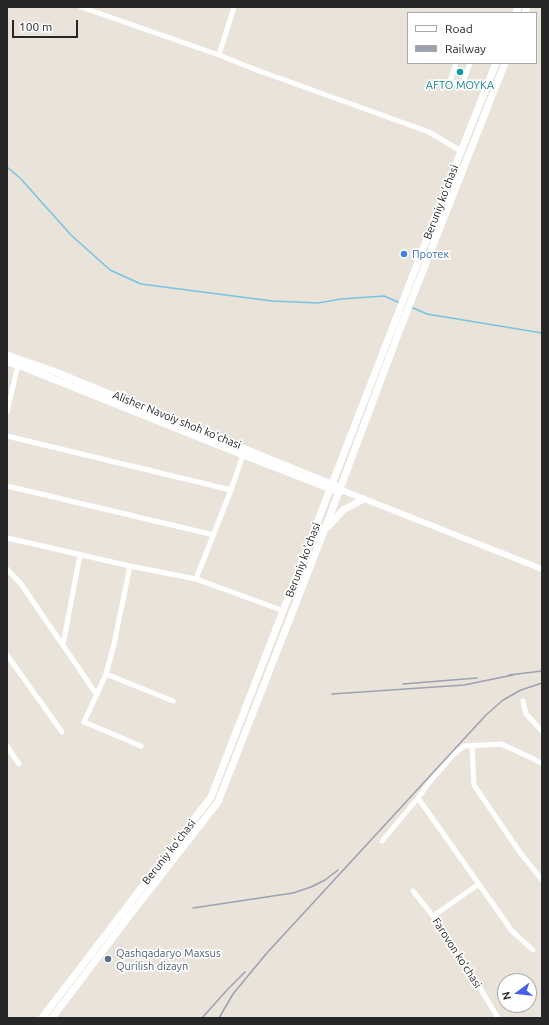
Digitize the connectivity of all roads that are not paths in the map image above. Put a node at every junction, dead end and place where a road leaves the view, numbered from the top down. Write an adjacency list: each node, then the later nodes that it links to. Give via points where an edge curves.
1 (81, 7): 3 (street)
2 (234, 7): 3 (street)
3 (219, 55): 8 (street, via 429,132)
4 (456, 64): 5 (street, via 450,81 462,85)
5 (470, 64)
6 (496, 64): 8 (main road, Beruniy ko'chasi)
7 (505, 64): 10 (main road, Beruniy ko'chasi)
8 (461, 151): 9 (main road, Beruniy ko'chasi)
9 (425, 243): 10 (main road); 18 (main road, Beruniy ko'chasi)
10 (433, 246): 20 (main road, Beruniy ko'chasi)
11 (7, 355): 18 (main road, Alisher Navoiy shoh ko'chasi, via 54,371)
12 (7, 362): 13 (main road, Alisher Navoiy shoh ko'chasi)
13 (18, 365): 14 (street); 16 (main road, Alisher Navoiy shoh ko'chasi)
14 (7, 412)
15 (7, 436): 19 (street)
16 (243, 455): 18 (main road, Alisher Navoiy shoh ko'chasi); 19 (street)
17 (7, 486): 23 (street)
18 (331, 486): 20 (main road, Alisher Navoiy shoh ko'chasi); 30 (main road, Beruniy ko'chasi)
19 (231, 490): 23 (street)
20 (341, 490): 21 (street, Alisher Navoiy shoh ko'chasi); 22 (main road, Beruniy ko'chasi)
21 (364, 499): 22 (main road, via 343,510); 28 (street, Alisher Navoiy shoh ko'chasi)
22 (323, 534): 50 (main road, Beruniy ko'chasi, via 218,802)
23 (214, 535): 29 (street)
24 (7, 538): 25 (street)
25 (80, 555): 26 (street); 31 (street)
26 (130, 566): 29 (street); 33 (street)
27 (7, 569): 31 (street, via 21,584)
28 (542, 569)
29 (196, 578): 30 (street)
30 (284, 611): 49 (main road, Beruniy ko'chasi, via 211,797)
31 (63, 644): 34 (street)
32 (7, 654): 38 (street)
33 (106, 674): 34 (street); 35 (street)
34 (97, 695): 40 (street, via 84,722)
35 (173, 701)
36 (523, 701): 37 (street, via 526,714)
37 (542, 731)
38 (62, 732)
39 (7, 746): 42 (street)
40 (141, 746)
41 (472, 746): 43 (street, via 501,744); 44 (street, via 464,746 454,754); 46 (street, via 474,785)
42 (19, 764)
43 (542, 764)
44 (418, 798): 45 (street); 47 (street)
45 (382, 840)
46 (542, 880)
47 (479, 884): 51 (street); 52 (street, via 512,931)
48 (413, 891): 51 (street, Farovon ko'chasi)
49 (124, 910): 50 (main road); 53 (main road, Beruniy ko'chasi)
50 (130, 915): 54 (main road, Beruniy ko'chasi)
51 (433, 916): 55 (street, Farovon ko'chasi)
52 (533, 950)
53 (42, 1018)
54 (52, 1018)
55 (498, 1018)

